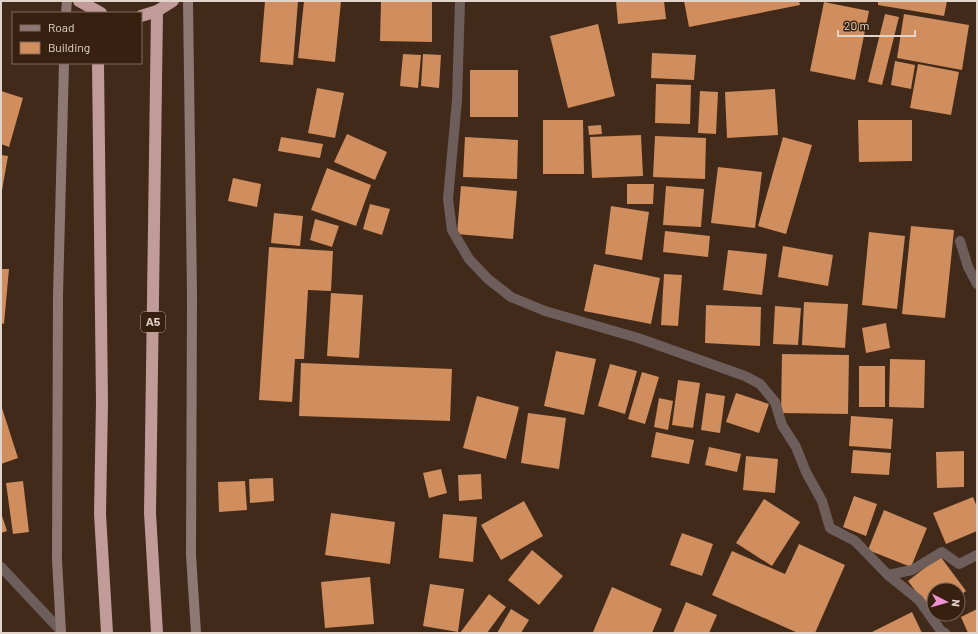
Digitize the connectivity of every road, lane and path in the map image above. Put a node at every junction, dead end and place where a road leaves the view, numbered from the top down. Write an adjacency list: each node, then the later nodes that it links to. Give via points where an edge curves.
1 (67, 1): 7 (street)
2 (79, 1): 8 (highway)
3 (173, 1): 6 (highway)
4 (188, 1): 20 (street, via 192,295 191,556)
5 (460, 1): 16 (street, via 457,100 448,199 452,230 469,259 488,279 512,297 545,311 745,376 760,384 775,402 782,425 796,447 822,501 830,528 855,541)
6 (157, 11): 9 (highway); 19 (highway, A5, via 150,513)
7 (66, 12)
8 (98, 12)
9 (142, 16)
10 (64, 64): 17 (street, via 58,326 57,559)
11 (98, 64): 18 (highway, via 102,402 100,514)
12 (960, 241): 13 (street, via 968,267)
13 (977, 284)
14 (977, 555): 16 (street, via 959,564 942,552 912,570)
15 (1, 567): 17 (street)
16 (888, 575): 21 (street, via 919,600)
17 (61, 632)
18 (107, 633)
19 (157, 633)
20 (196, 633)
21 (945, 633)

